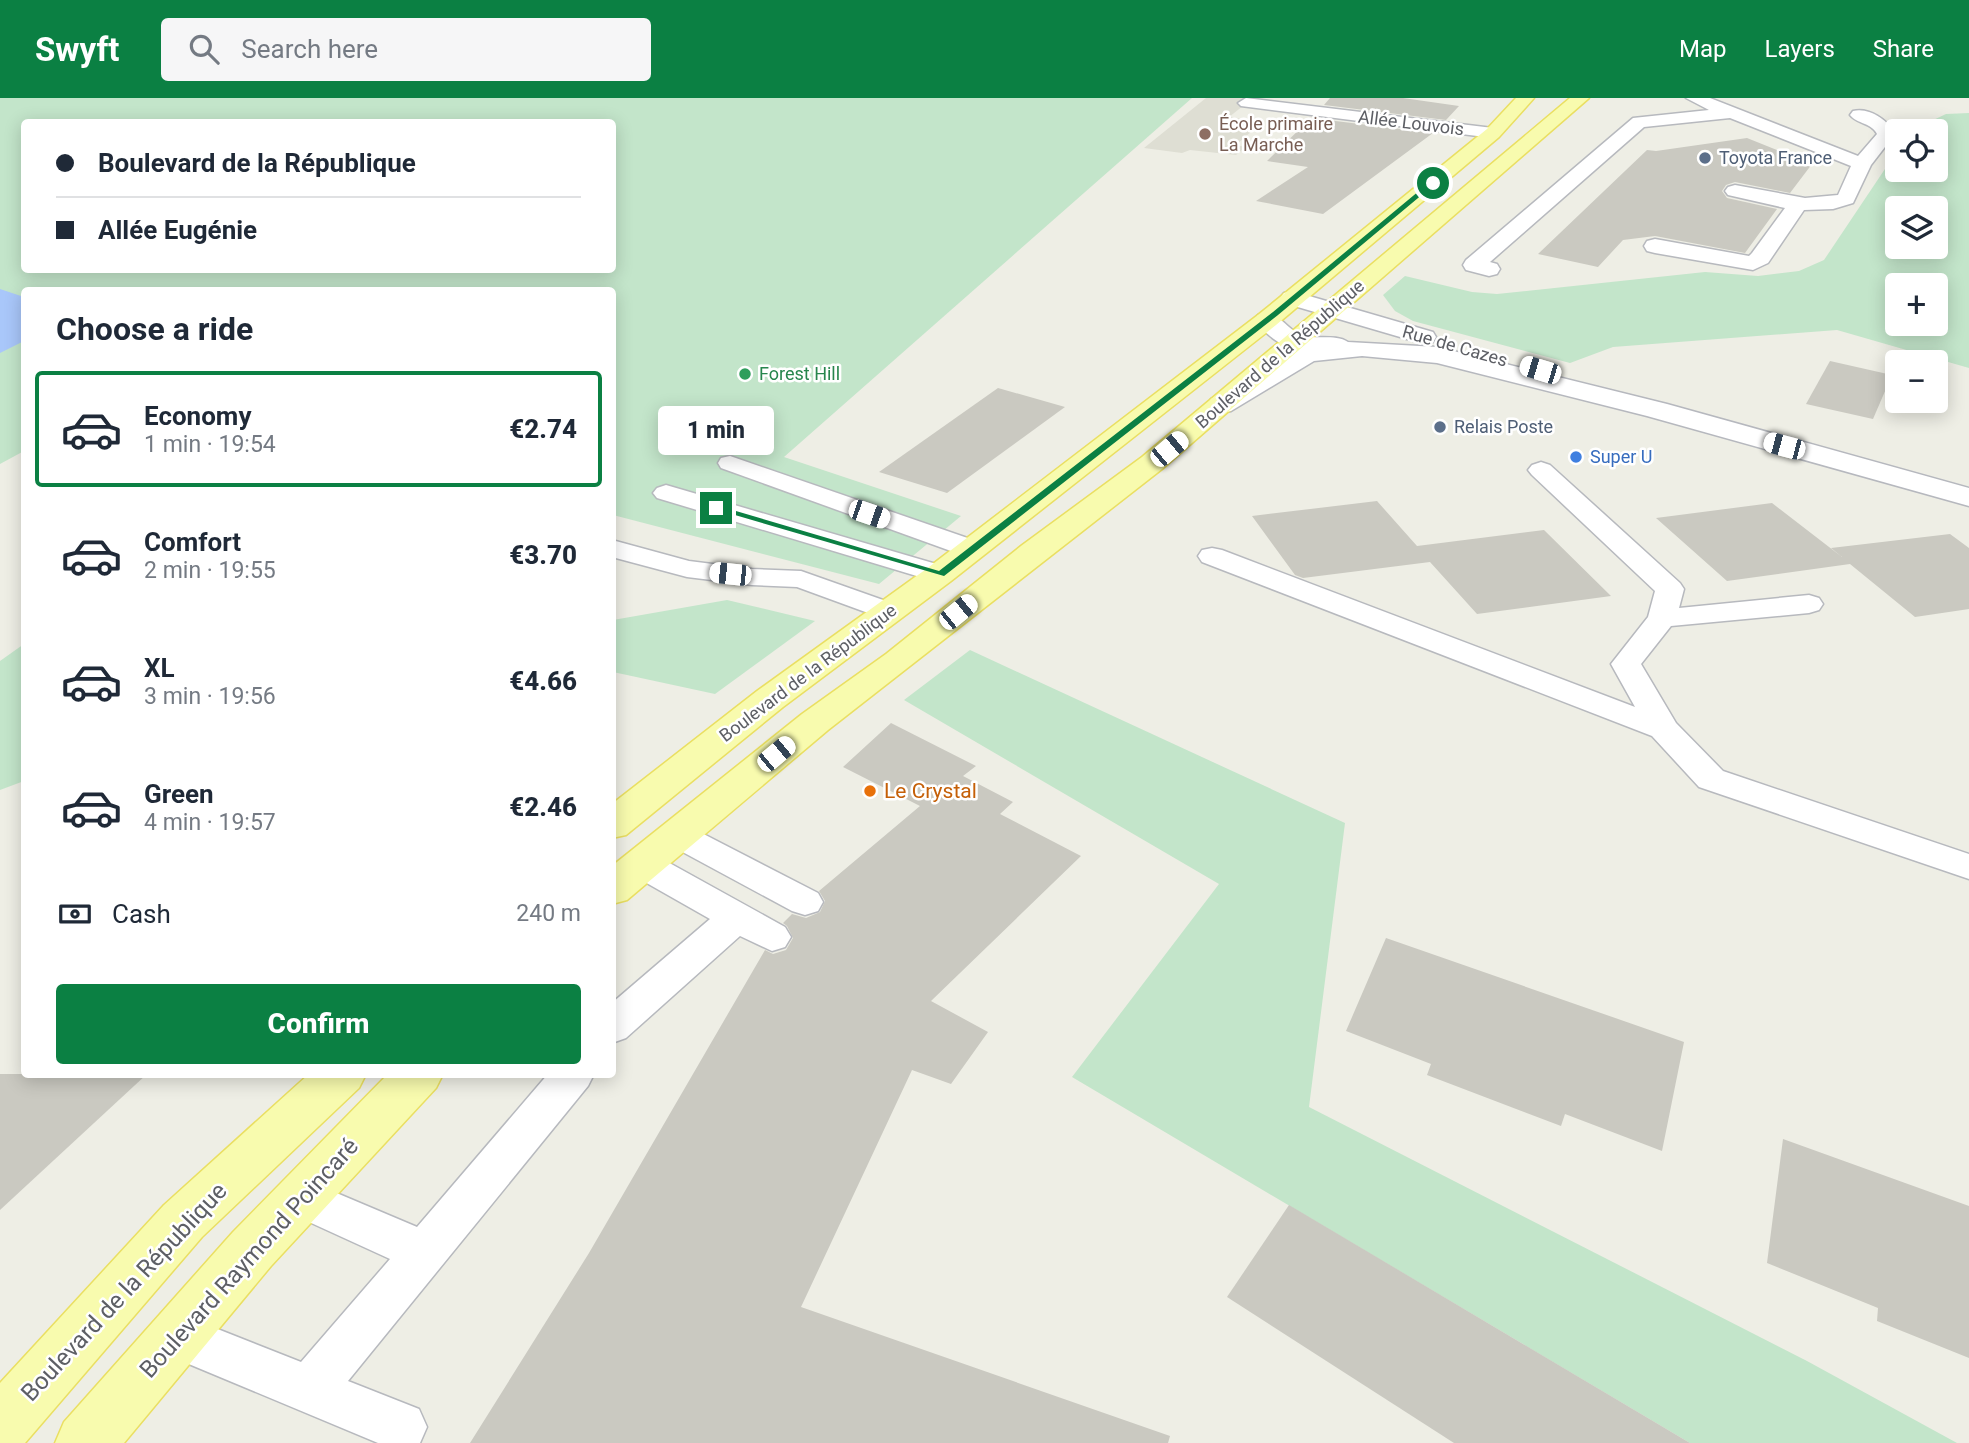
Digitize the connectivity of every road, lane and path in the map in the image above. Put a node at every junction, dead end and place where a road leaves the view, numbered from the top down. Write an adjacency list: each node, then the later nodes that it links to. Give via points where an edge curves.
1 (1525, 98): 7 (main road, Boulevard de la République)
2 (1580, 98): 14 (main road, Boulevard de la République)
3 (1695, 98): 5 (street)
4 (1246, 103): 7 (lane, Allée Louvois)
5 (1724, 105): 8 (street); 12 (street, via 1639,122 1474,265)
6 (1859, 116): 8 (street, via 1882,126 1886,134)
7 (1493, 133): 13 (main road, Boulevard de la République)
8 (1862, 164): 10 (street, via 1846,199 1834,204)
9 (1734, 191): 10 (street)
10 (1799, 203): 11 (street, via 1753,263)
11 (1655, 246)
12 (1489, 269)
13 (1292, 299): 14 (street, Rue de Cazes); 15 (main road, Boulevard de la République)
14 (1333, 308): 16 (main road, Boulevard de la République); 19 (street, Rue de Cazes)
15 (1267, 320): 16 (street); 25 (main road, Boulevard de la République)
16 (1294, 342): 17 (street); 18 (main road, Boulevard de la République)
17 (1363, 348): 18 (street, Rue de Cazes, via 1306,355); 19 (street, Rue de Cazes, via 1437,355)
18 (1221, 405): 33 (main road, Boulevard de la République, via 815,722)
19 (1657, 410): 23 (street, Rue de Cazes)
20 (730, 463): 25 (lane)
21 (1541, 470): 30 (lane, via 1670,589)
22 (666, 493): 27 (lane)
23 (1969, 497)
24 (616, 549): 29 (lane, via 687,569 801,579)
25 (972, 549): 27 (main road, Boulevard de la République)
26 (1212, 556): 31 (lane)
27 (940, 574): 29 (main road, Boulevard de la République)
28 (1809, 604): 30 (lane)
29 (890, 612): 32 (main road, Boulevard de la République, via 770,699)
30 (1662, 618): 31 (lane, via 1626,664)
31 (1663, 729): 35 (lane, via 1711,779)
32 (616, 822)
33 (678, 835): 34 (main road, Boulevard de la République); 37 (lane)
34 (642, 864): 36 (main road, Boulevard de la République); 38 (lane)
35 (1969, 867)
36 (616, 886)
37 (805, 902)
38 (737, 917): 39 (lane); 40 (lane)
39 (772, 937)
40 (616, 1023)
41 (338, 1078): 48 (main road, Boulevard de la République, via 184,1221)
42 (415, 1078): 44 (main road, Boulevard Raymond Poincaré)
43 (570, 1078): 45 (lane)
44 (300, 1197): 45 (lane); 46 (main road, Boulevard Raymond Poincaré)
45 (424, 1252): 47 (lane)
46 (177, 1336): 47 (lane); 50 (main road, Boulevard Raymond Poincaré)
47 (310, 1389): 49 (lane)
48 (0, 1427)
49 (401, 1427)
50 (85, 1443)

